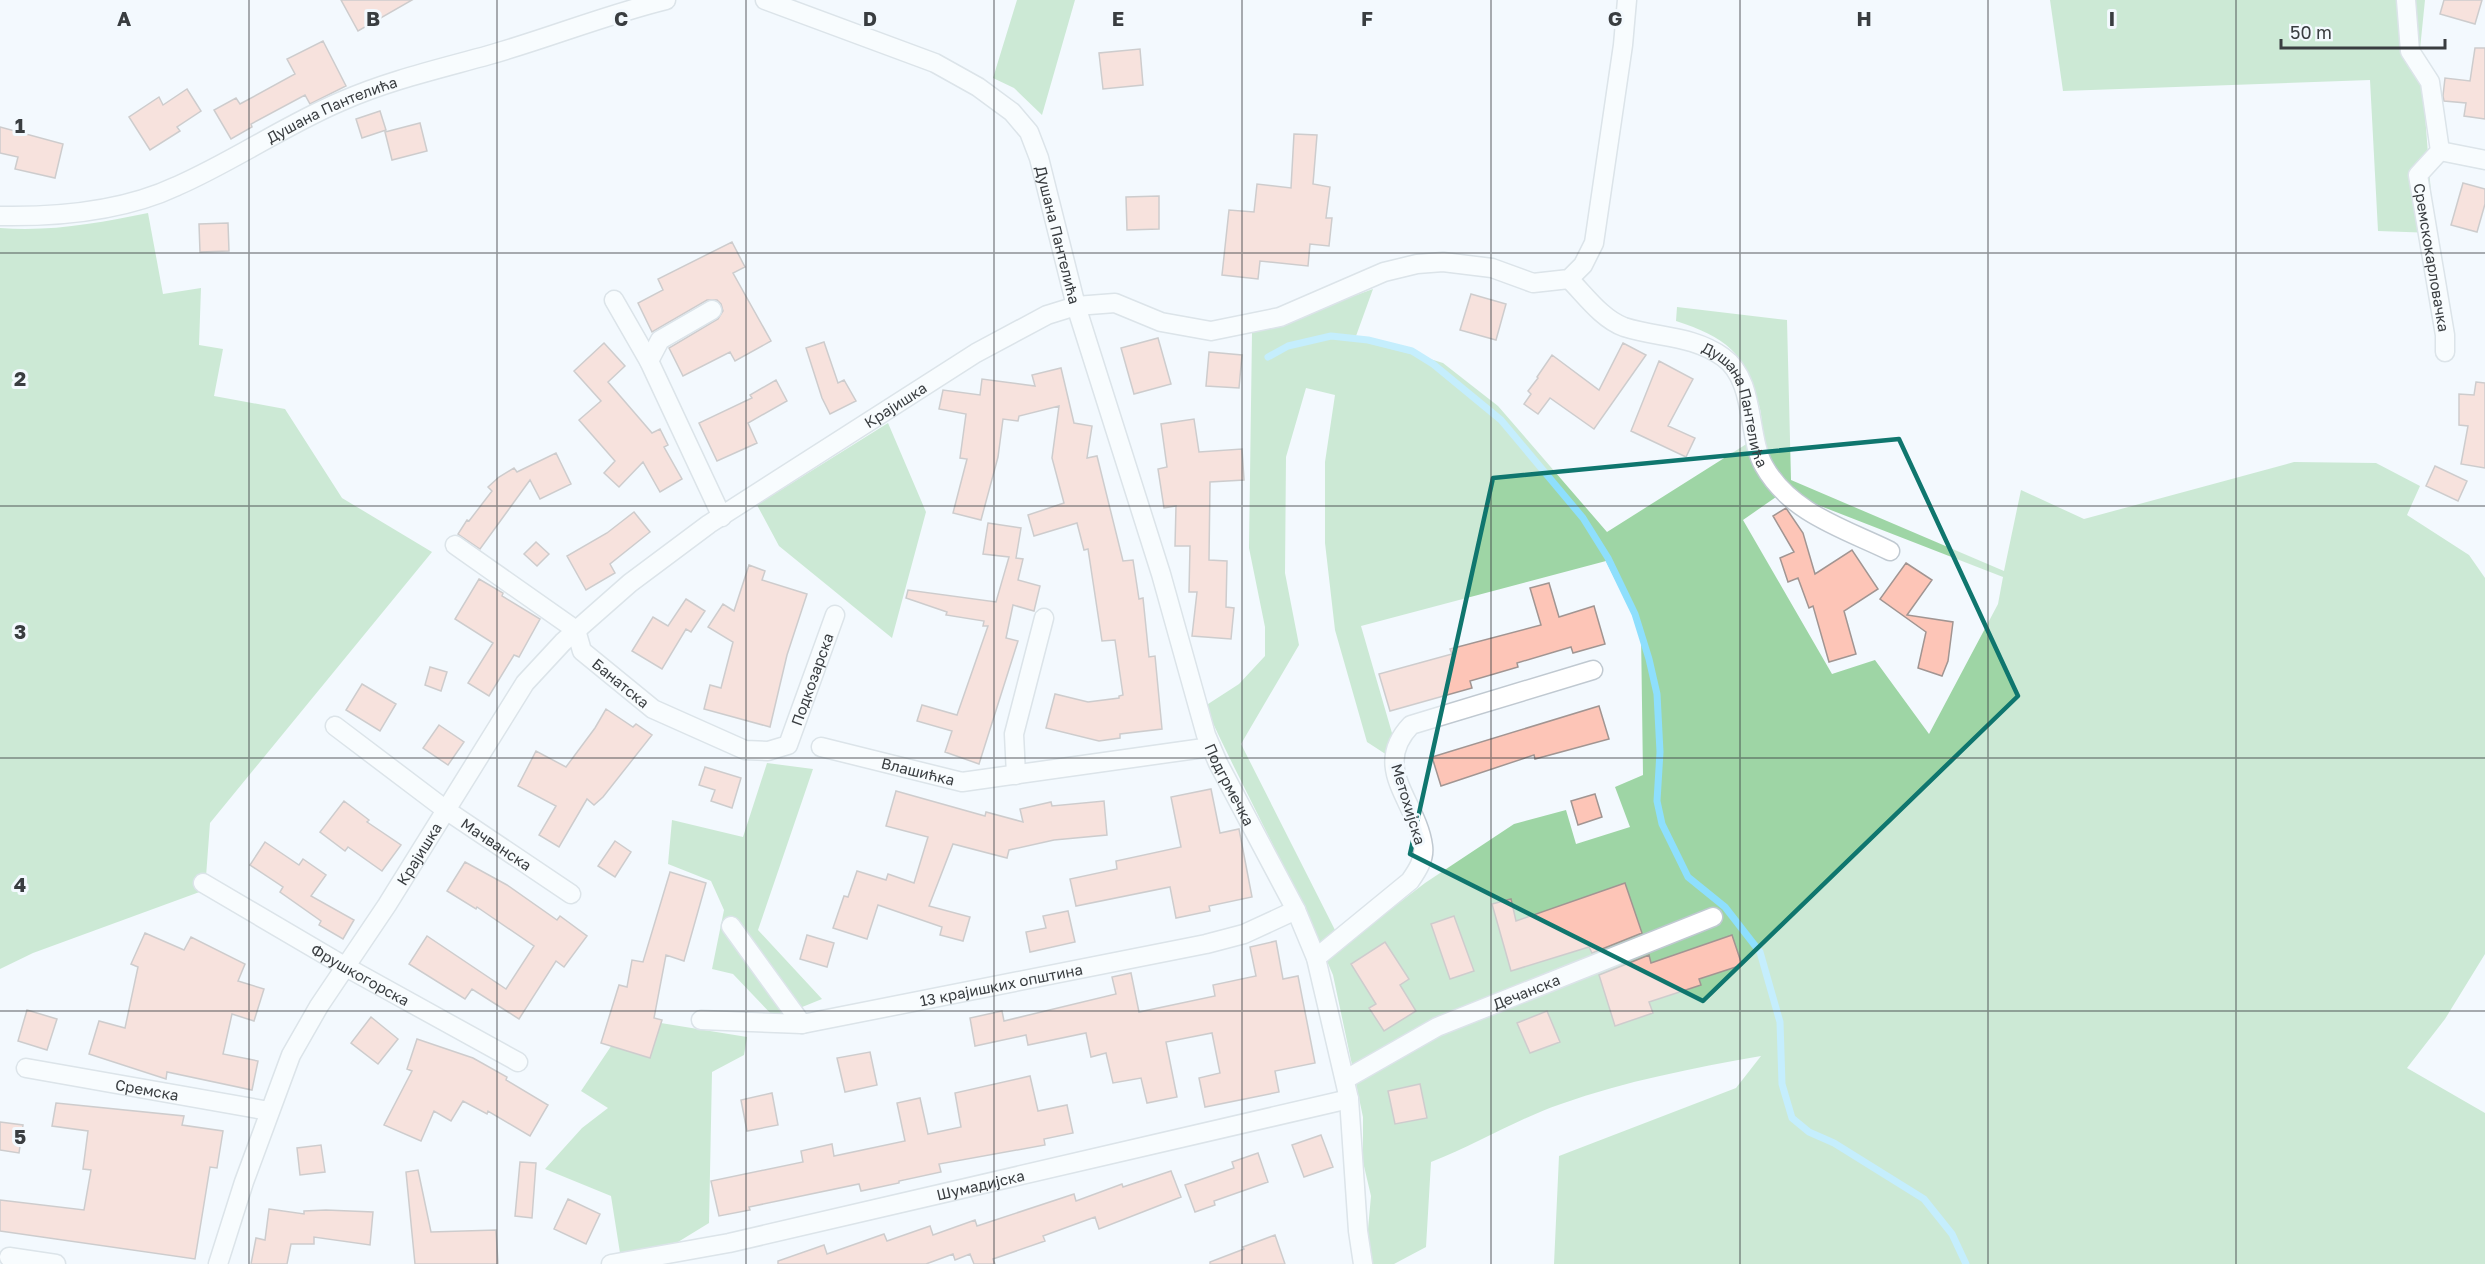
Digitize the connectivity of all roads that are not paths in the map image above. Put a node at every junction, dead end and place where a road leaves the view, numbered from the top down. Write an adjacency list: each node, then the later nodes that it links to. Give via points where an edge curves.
1 (666, 0): 7 (street, Душана Пантелића, via 581,23 488,56 389,82 341,101 176,187 142,200 37,217)
2 (765, 0): 10 (street, Душана Пантелића, via 935,63 1012,112 1029,132 1040,158)
3 (1627, 0): 8 (street, via 1594,243 1583,265)
4 (2406, 0): 5 (street, via 2410,51 2430,82)
5 (2440, 151): 6 (street); 12 (street, Сремскокарловачка, via 2418,175)
6 (2485, 160)
7 (0, 216)
8 (1569, 279): 10 (street, Душана Пантелића, via 1533,283 1492,268 1443,262 1417,264 1384,272 1280,317 1211,331 1161,322 1115,303); 16 (street, Душана Пантелића, via 1600,312 1622,326 1692,340 1725,358 1742,383 1762,464 1775,484 1804,510)
9 (614, 300): 13 (street)
10 (1076, 306): 14 (street, Крајишка, via 1047,315 976,353); 24 (street, Подгрмечка, via 1161,574)
11 (712, 309): 13 (street, via 660,340)
12 (2445, 352)
13 (650, 361): 14 (street)
14 (722, 517): 19 (street, Крајишка, via 630,583)
15 (454, 545): 19 (street, Банатска)
16 (1890, 551)
17 (835, 615): 22 (street, Подкозарска)
18 (1044, 618): 25 (street, via 1014,734)
19 (576, 630): 22 (street, Банатска, via 582,651 653,709 745,750 768,751); 26 (street, Крајишка, via 525,682)
20 (1593, 670): 32 (street, Метохијска, via 1411,725 1399,738 1394,767 1424,847 1420,866 1410,881)
21 (335, 726): 26 (street, Мачванска)
22 (788, 745)
23 (821, 747): 25 (street, Влашићка, via 962,782)
24 (1210, 747): 25 (street, Влашићка); 29 (street, Подгрмечка)
25 (1016, 775)
26 (446, 810): 28 (street, Мачванска); 33 (street, Крајишка)
27 (203, 883): 33 (street, Фрушкогорска)
28 (571, 894)
29 (1296, 910): 32 (street, Подгрмечка); 35 (street, 13 крајишких општина, via 1244,934 1206,944)
30 (1713, 917): 38 (street, Дечанска, via 1437,1027)
31 (731, 926): 35 (street)
32 (1316, 958): 38 (street, Подгрмечка)
33 (346, 967): 36 (street, Фрушкогорска); 40 (street, Крајишка, via 291,1055)
34 (701, 1020): 35 (street, 13 крајишких општина)
35 (802, 1024)
36 (518, 1062)
37 (26, 1068): 40 (street, Сремска)
38 (1346, 1079): 39 (street, Подгрмечка)
39 (1349, 1099): 44 (street, Шумадијска, via 741,1240); 45 (street, Подгрмечка)
40 (269, 1111): 43 (street, Крајишка)
41 (9, 1257): 42 (street)
42 (56, 1264)
43 (218, 1264)
44 (611, 1264)
45 (1363, 1264)

